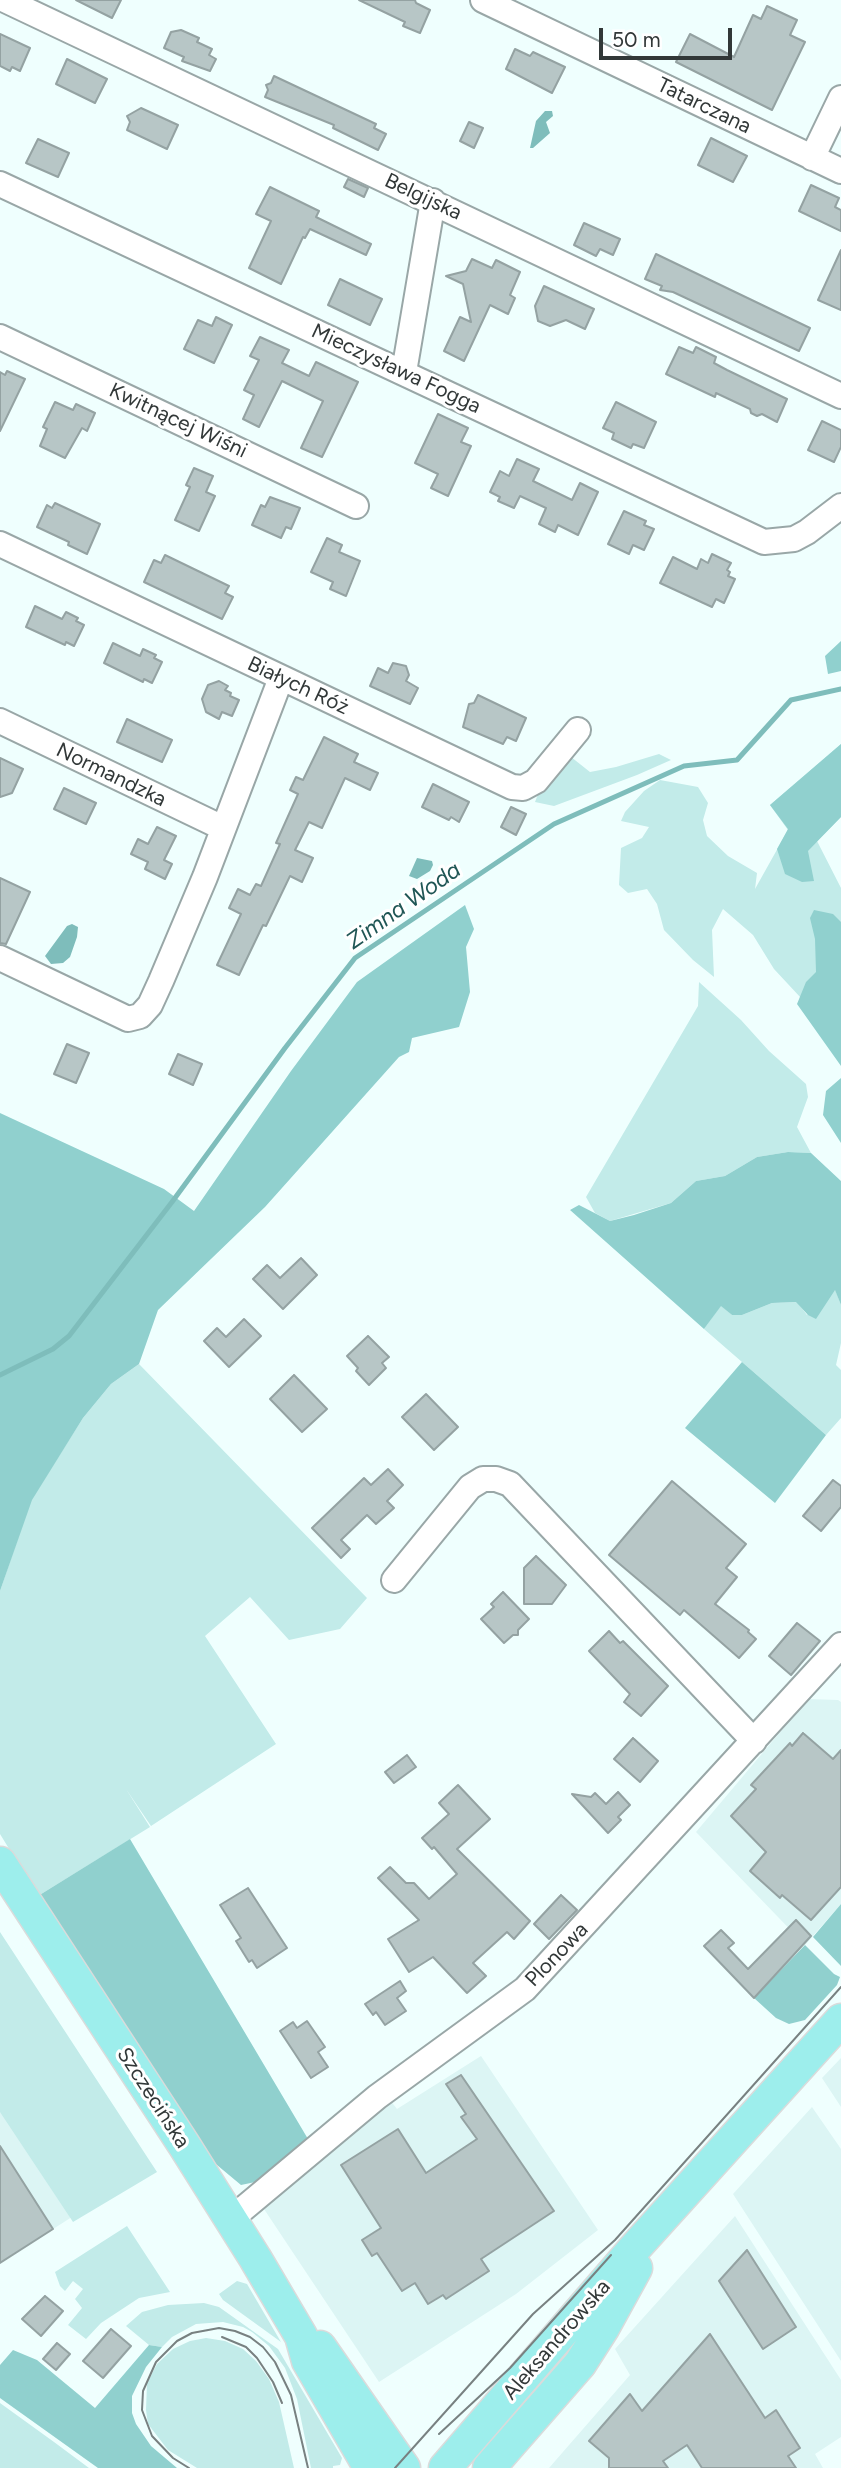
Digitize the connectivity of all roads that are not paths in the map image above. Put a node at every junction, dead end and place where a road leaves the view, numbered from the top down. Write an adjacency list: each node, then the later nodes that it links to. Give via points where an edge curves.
1 (5, 0): 7 (street, Belgijska)
2 (483, 0): 4 (street, Tatarczana)
3 (841, 98): 4 (street)
4 (812, 158): 5 (street, Tatarczana)
5 (841, 171)
6 (0, 184): 9 (street, Mieczysława Fogga)
7 (433, 201): 9 (street); 10 (street, Belgijska)
8 (0, 337): 11 (street, Kwitnącej Wiśni)
9 (404, 372): 12 (street, Mieczysława Fogga, via 764,542 794,539)
10 (841, 396)
11 (356, 506)
12 (841, 506)
13 (0, 544): 14 (street, Białych Róż)
14 (281, 678): 16 (street, Białych Róż, via 523,789 536,781); 17 (street)
15 (0, 721): 17 (street, Normandzka)
16 (578, 730)
17 (223, 828): 18 (street, via 149,1005 140,1016 128,1019)
18 (0, 958)
19 (394, 1580): 21 (street, via 470,1487 482,1479 510,1484)
20 (837, 1659): 21 (street, Plonowa)
21 (754, 1741): 25 (street, Plonowa, via 525,1989 377,2097)
22 (0, 1863): 25 (main road, Szczecińska)
23 (841, 2021): 24 (main road, Aleksandrowska)
24 (669, 2213): 29 (main road, Aleksandrowska); 30 (main road, Aleksandrowska, via 587,2354)
25 (231, 2219): 26 (main road, Szczecińska)
26 (301, 2336): 27 (main road, Szczecińska, via 308,2361); 28 (main road, Szczecińska, via 325,2351)
27 (370, 2468)
28 (404, 2468)
29 (445, 2468)
30 (489, 2468)

